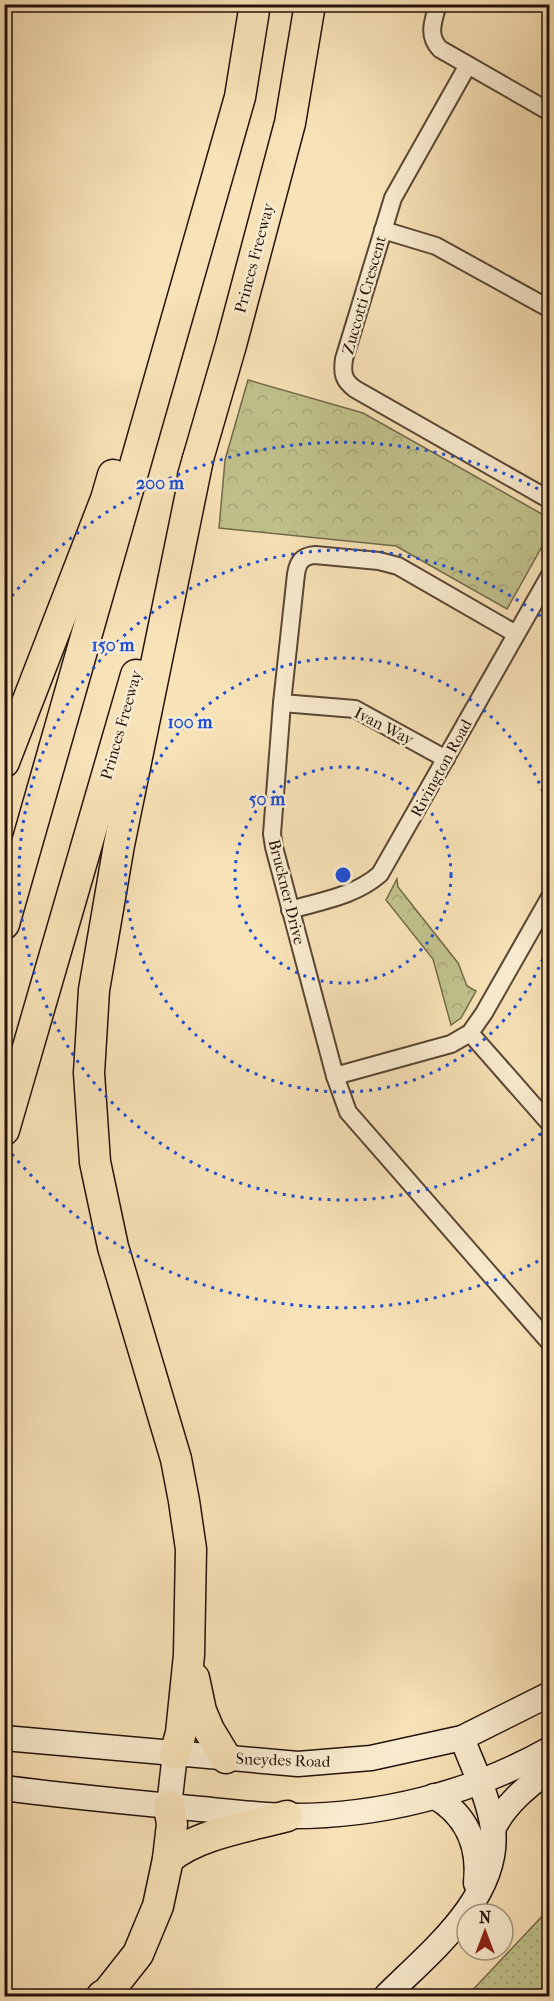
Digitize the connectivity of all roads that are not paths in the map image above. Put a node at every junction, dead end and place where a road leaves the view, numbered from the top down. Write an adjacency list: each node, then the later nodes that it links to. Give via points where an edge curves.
1 (255, 4): 6 (highway, via 240,97)
2 (310, 4): 9 (highway, Princes Freeway, via 290,123)
3 (438, 4): 4 (street, via 433,40 440,50)
4 (468, 65): 5 (street); 7 (street, Zuccotti Crescent, via 393,198)
5 (549, 112)
6 (204, 224): 15 (highway, via 157,335 106,499); 18 (highway)
7 (383, 230): 8 (street, via 436,246); 10 (street, Zuccotti Crescent, via 344,359 342,373 346,382)
8 (549, 309)
9 (198, 459): 22 (highway, Princes Freeway); 24 (highway, via 119,845 94,990 89,1073 95,1162 112,1246 176,1459 184,1501 191,1549)
10 (549, 500)
11 (548, 584): 12 (street, Rivington Road)
12 (516, 634): 13 (street, Bruckner Drive, via 398,566 307,556 301,560 296,574); 14 (street, Rivington Road)
13 (282, 703): 14 (street, Ivan Way, via 356,709); 17 (street, Bruckner Drive, via 272,834)
14 (447, 759): 17 (street, Rivington Road, via 380,874 356,891)
15 (4, 762)
16 (549, 897): 19 (street)
17 (290, 909): 20 (street, Bruckner Drive)
18 (4, 924)
19 (470, 1033): 20 (street, via 451,1044); 21 (street)
20 (335, 1076): 23 (street, Bruckner Drive, via 352,1119)
21 (549, 1124)
22 (4, 1131)
23 (549, 1343)
24 (189, 1655): 29 (highway, via 181,1733); 30 (highway, via 201,1711)
25 (549, 1694): 27 (main road, Sneydes Road)
26 (4, 1738): 29 (main road, Sneydes Road)
27 (462, 1738): 30 (main road, Sneydes Road, via 390,1755 337,1762 298,1764); 32 (main road)
28 (549, 1749): 32 (main road)
29 (175, 1754): 30 (main road, Sneydes Road); 35 (main road)
30 (226, 1758)
31 (549, 1769): 37 (main road, via 515,1797)
32 (479, 1783): 34 (main road); 37 (main road)
33 (4, 1788): 35 (main road)
34 (434, 1796): 36 (main road, via 375,1809); 39 (main road, via 459,1815 469,1834 478,1864)
35 (169, 1806): 36 (main road); 38 (highway, via 172,1824)
36 (287, 1816): 38 (highway, via 199,1840)
37 (493, 1829): 39 (main road, via 490,1865)
38 (168, 1859): 40 (highway, via 158,1906 138,1954)
39 (474, 1900): 41 (main road, via 450,1932)
40 (102, 1996)
41 (386, 1996)

